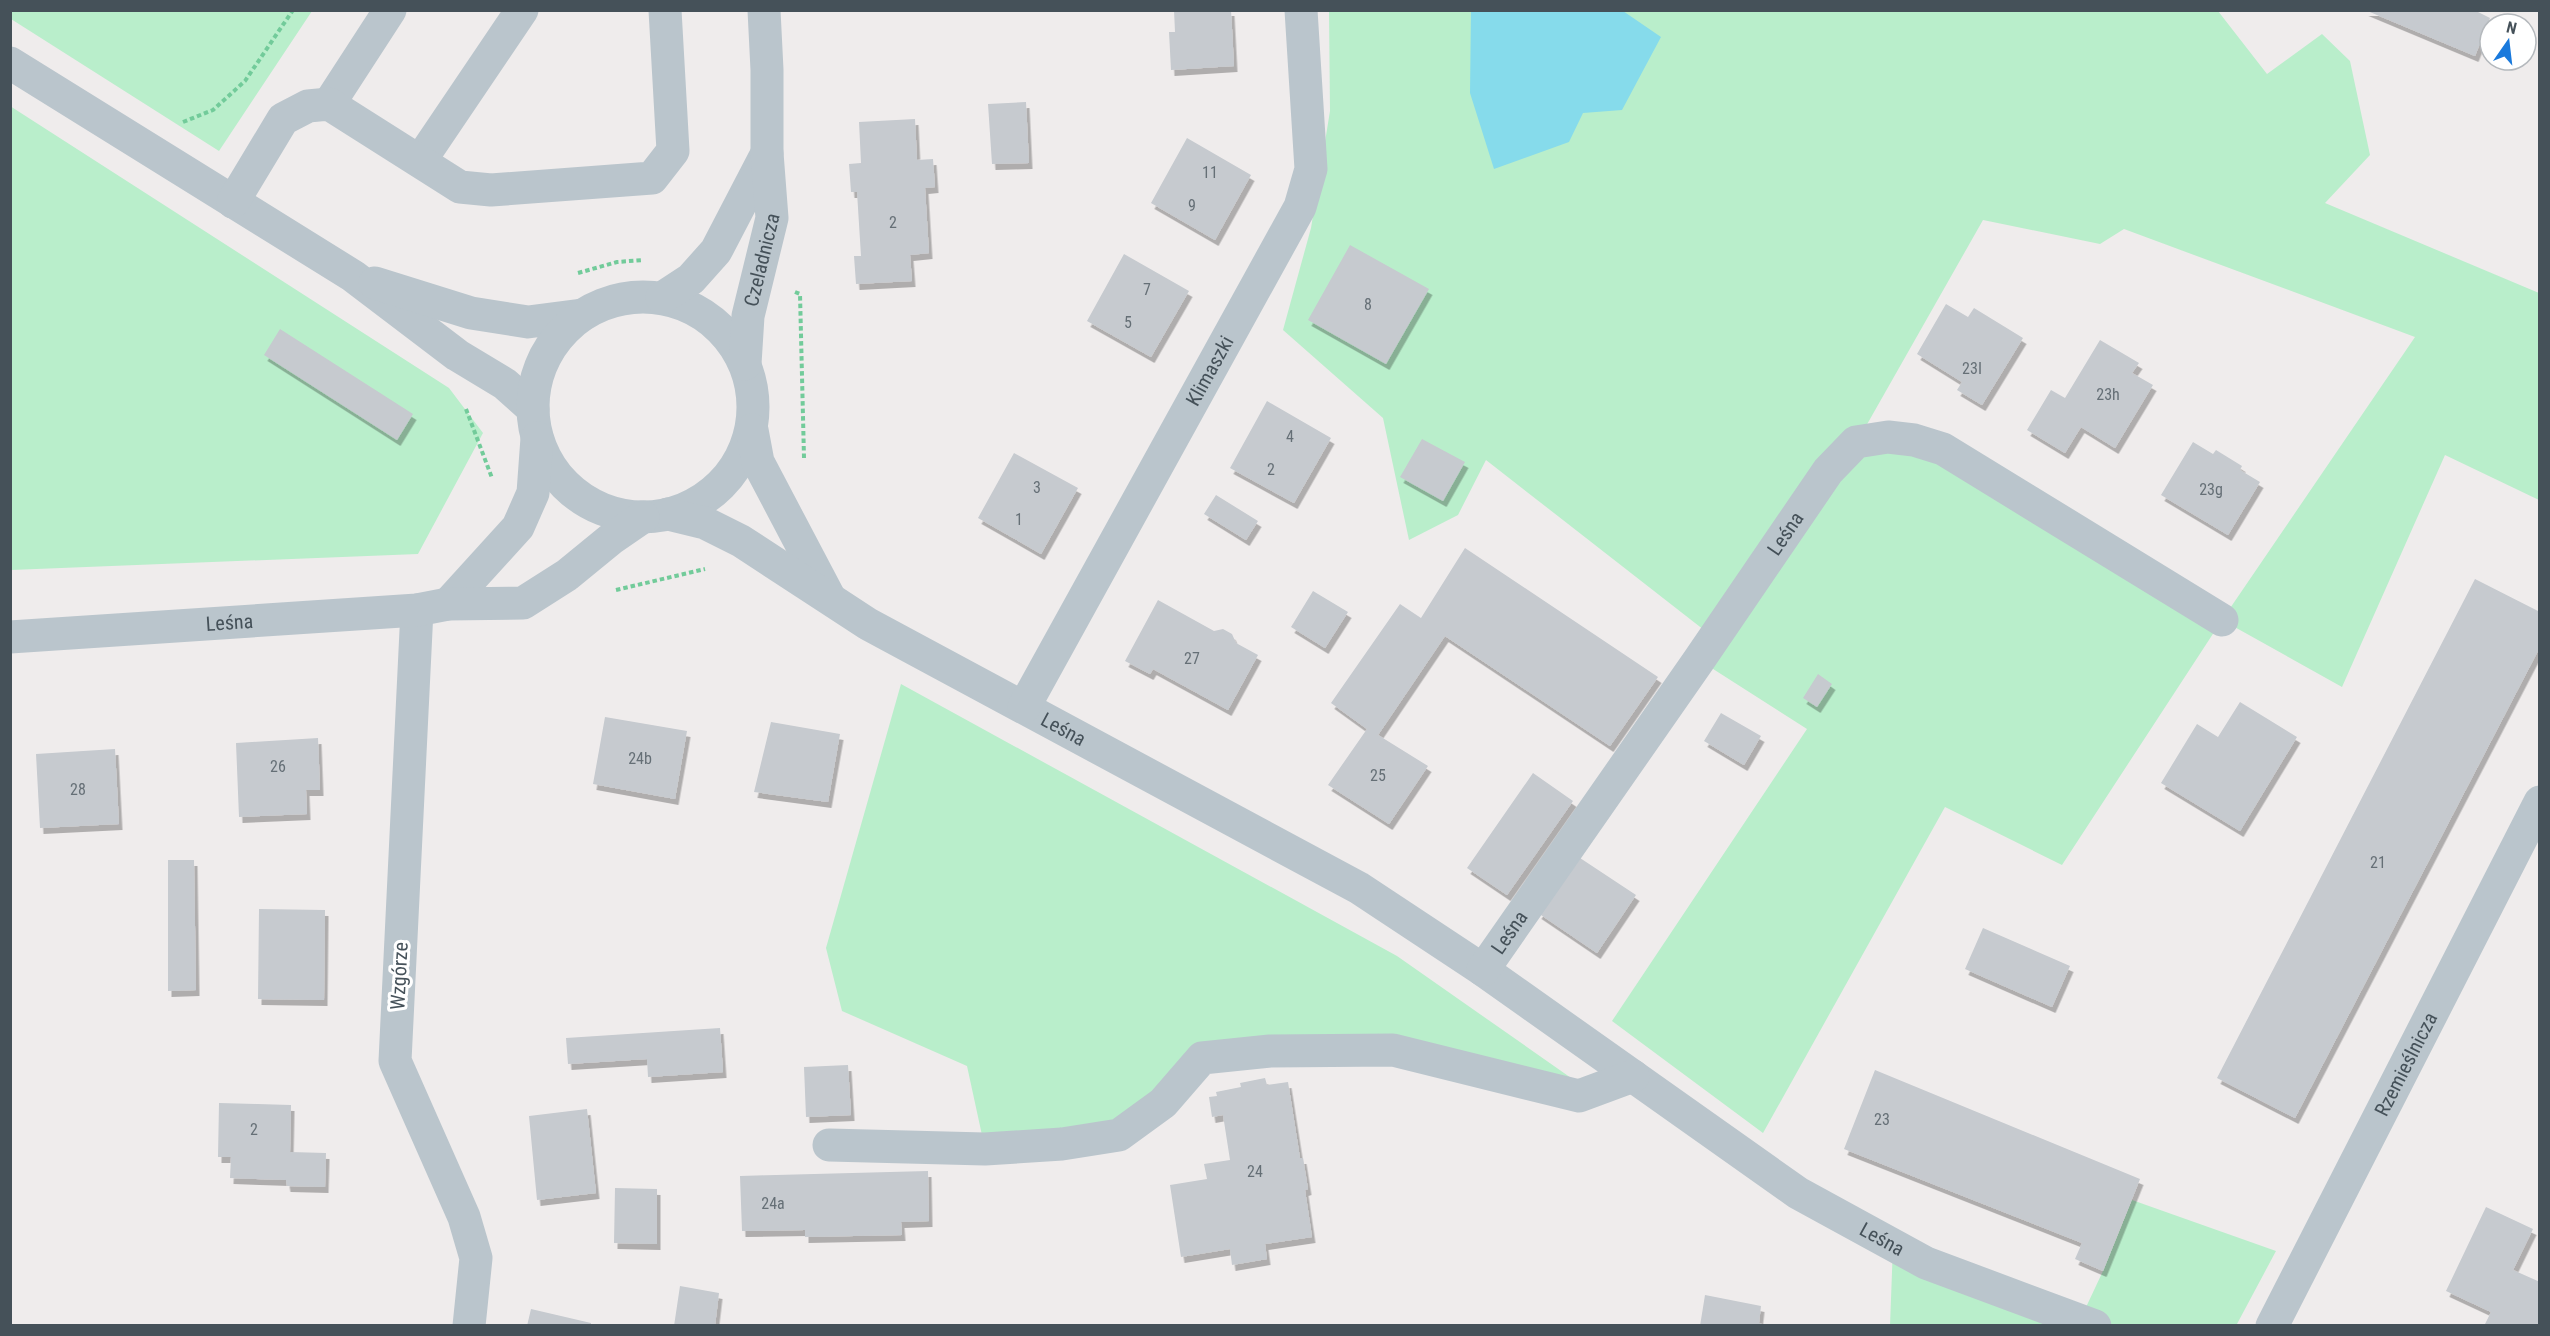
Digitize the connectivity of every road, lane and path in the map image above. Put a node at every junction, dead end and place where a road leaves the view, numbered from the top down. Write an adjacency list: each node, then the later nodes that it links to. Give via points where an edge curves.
1 (292, 10): 9 (path, via 245,81 213,110)
2 (390, 10): 8 (street)
3 (522, 10): 11 (street)
4 (665, 10): 11 (street, via 674,151 652,178 491,190 460,187)
5 (764, 10): 10 (street, Czeladnicza)
6 (1302, 10): 30 (street, Klimaszki, via 1311,169 1300,207)
7 (10, 63): 12 (street)
8 (329, 104): 11 (street); 12 (street, via 308,105 283,119)
9 (179, 123)
10 (767, 153): 15 (street, Czeladnicza, via 716,251 691,279); 17 (street, Czeladnicza, via 772,218 748,316)
11 (420, 161)
12 (233, 202): 13 (street)
13 (353, 276): 16 (street, via 471,313 528,322); 19 (street, via 456,355 505,384)
14 (800, 294): 21 (path)
15 (662, 298): 16 (street, via 634,297 608,302); 17 (street, via 687,305 709,318 728,336)
16 (582, 315): 19 (street, via 561,333 546,356 536,381)
17 (745, 364): 20 (street, via 754,397)
18 (463, 401): 22 (path)
19 (535, 423): 23 (street, via 548,463 566,485 588,502 615,513); 27 (street, via 533,493 518,527)
20 (752, 430): 23 (street, via 740,461 720,486 697,503); 26 (street, Leśna, via 758,462)
21 (804, 459)
22 (494, 484)
23 (655, 515): 26 (street, Leśna, via 705,523); 27 (street, Leśna, via 611,539 567,575 523,603)
24 (713, 567): 25 (path)
25 (611, 591)
26 (829, 596): 30 (street, Leśna, via 868,624)
27 (433, 607): 29 (street, Leśna); 35 (street, Wzgórze, via 395,1062 464,1217 476,1258)
28 (2222, 620): 32 (street, Leśna, via 1943,448 1888,437 1856,442 1828,471)
29 (10, 637)
30 (1024, 707): 32 (street, Leśna, via 1359,888)
31 (2540, 802): 37 (street, Rzemieślnicza)
32 (1483, 970): 33 (street, Leśna)
33 (1633, 1076): 34 (street, via 1579,1096 1393,1050 1270,1051 1202,1058 1163,1103 1119,1135 1062,1144 985,1149); 36 (street, Leśna, via 1798,1193 1926,1263)
34 (828, 1145)
35 (469, 1326)
36 (2095, 1326)
37 (2272, 1326)

